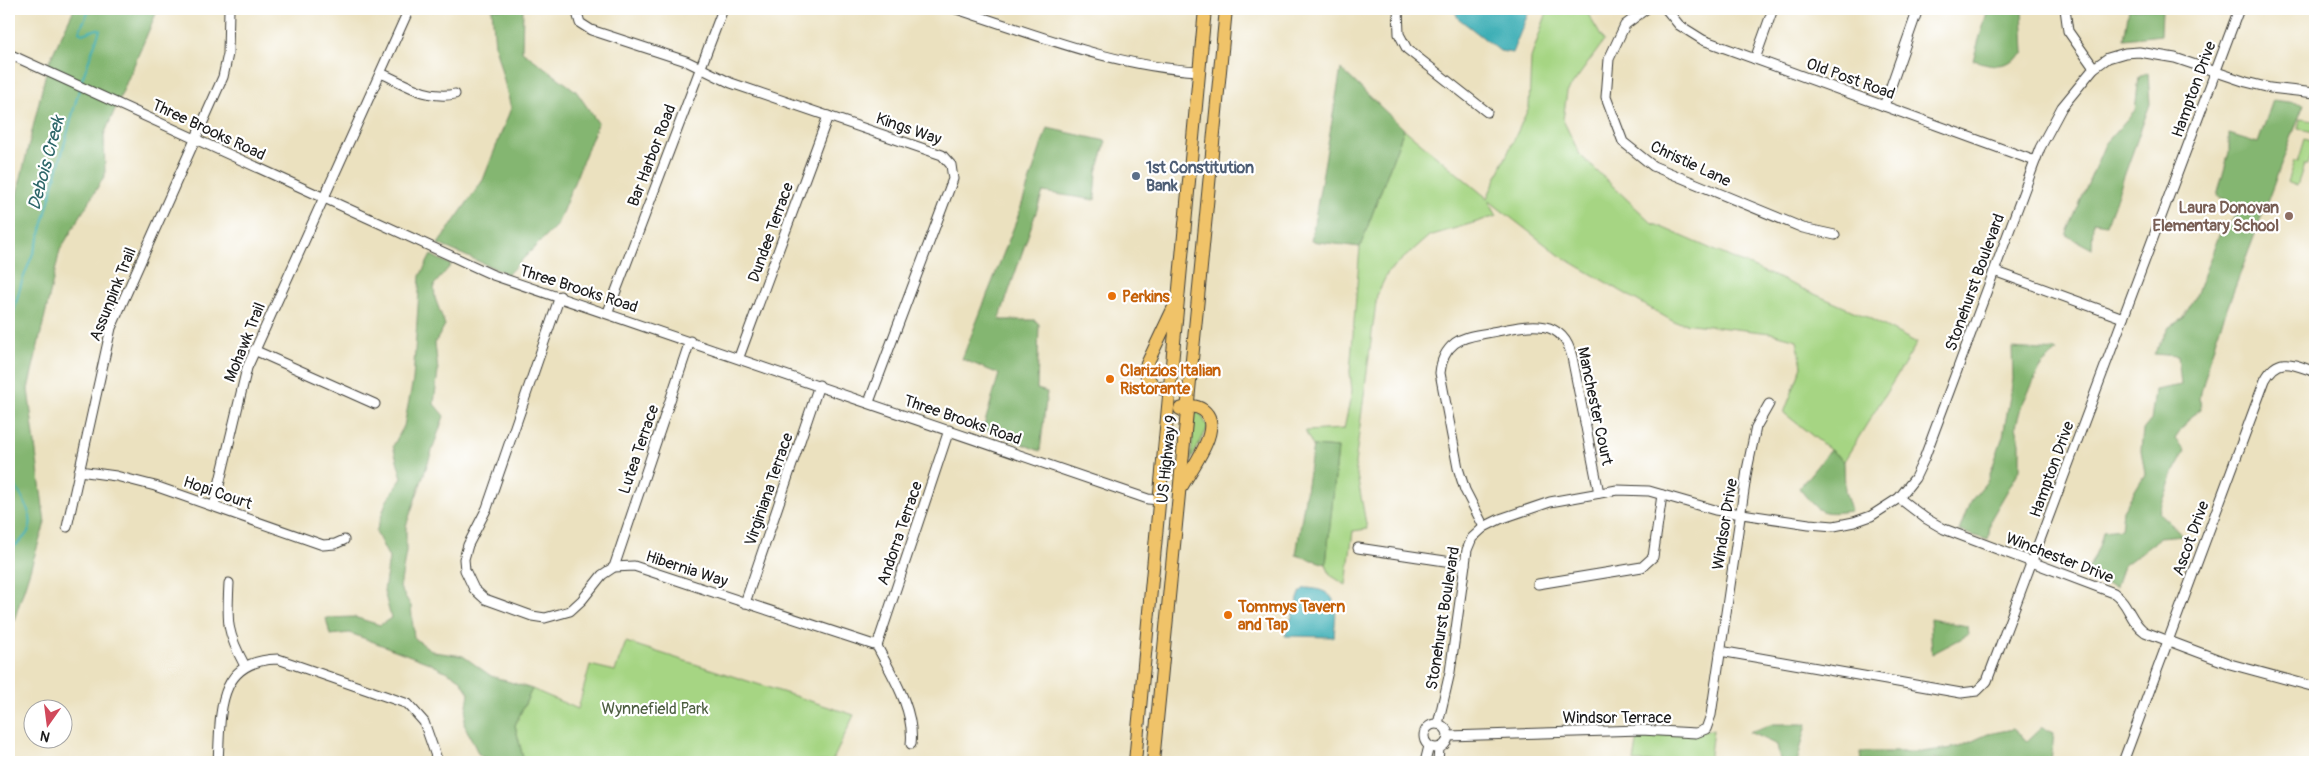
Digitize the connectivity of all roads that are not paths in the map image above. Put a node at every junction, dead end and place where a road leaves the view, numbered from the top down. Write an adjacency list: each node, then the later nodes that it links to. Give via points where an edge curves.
1 (229, 9): 27 (street, Assunpink Trail, via 226,66)
2 (408, 9): 21 (street, Mohawk Trail)
3 (576, 9): 17 (street, Kings Way, via 578,19 586,28)
4 (723, 9): 17 (street, Bar Harbor Road)
5 (956, 9): 19 (street, via 1096,54 1153,68)
6 (1205, 9): 19 (highway, US Highway 9)
7 (1226, 9): 40 (highway, US Highway 9)
8 (1398, 9): 25 (street, via 1399,34 1407,48)
9 (1646, 9): 30 (street, Christie Lane, via 1625,25 1609,59 1606,97 1623,142 1654,166 1802,228)
10 (1666, 9): 16 (street, Old Post Road, via 1695,37)
11 (1773, 9): 16 (street)
12 (1918, 9): 24 (street)
13 (2065, 9): 18 (street, via 2068,30)
14 (2239, 9): 20 (street, Hampton Drive)
15 (9, 54): 27 (street, Three Brooks Road)
16 (1755, 59): 24 (street, Old Post Road)
17 (701, 68): 26 (street, Kings Way, via 731,83); 34 (street, Bar Harbor Road)
18 (2094, 68): 20 (street, Stonehurst Boulevard, via 2112,56 2139,52 2175,58); 28 (street, Stonehurst Boulevard, via 2062,107)
19 (1199, 71): 33 (highway, US Highway 9)
20 (2215, 71): 22 (street, Stonehurst Boulevard, via 2270,88); 35 (street, Hampton Drive)
21 (381, 73): 23 (street, via 430,95); 29 (street, Mohawk Trail)
22 (2315, 93)
23 (455, 94)
24 (1884, 106): 28 (street, Old Post Road)
25 (1486, 112)
26 (828, 116): 38 (street, Dundee Terrace); 43 (street, Kings Way, via 942,155 953,170 953,179)
27 (195, 139): 29 (street, Three Brooks Road); 49 (street, Assunpink Trail, via 111,328)
28 (2035, 161): 31 (street, Stonehurst Boulevard)
29 (323, 197): 32 (street, Three Brooks Road, via 470,265); 37 (street, Mohawk Trail)
30 (1835, 235)
31 (1994, 271): 35 (street); 53 (street, Stonehurst Boulevard, via 1924,459)
32 (560, 296): 34 (street, Three Brooks Road); 63 (street, via 488,508 468,545 465,570 474,590 485,599 545,618 570,610 602,575)
33 (1179, 297): 42 (highway, US Highway 9); 42 (highway, via 1146,366 1147,376 1154,386)
34 (608, 312): 36 (street, Three Brooks Road)
35 (2123, 318): 61 (street, Hampton Drive)
36 (690, 341): 38 (street, Three Brooks Road); 63 (street, Lutea Terrace)
37 (254, 350): 44 (street); 55 (street, Mohawk Trail, via 240,391)
38 (739, 357): 41 (street, Three Brooks Road)
39 (2315, 372): 67 (street, Ascot Drive, via 2289,363 2270,370)
40 (1190, 374): 42 (highway, via 1180,388); 46 (highway, US Highway 9)
41 (819, 385): 43 (street, Three Brooks Road); 66 (street, Virginiana Terrace)
42 (1170, 391): 47 (highway, US Highway 9)
43 (869, 402): 48 (street, Three Brooks Road)
44 (375, 404)
45 (1769, 404): 56 (street, Windsor Drive, via 1756,427)
46 (1187, 406): 47 (highway, via 1178,410); 50 (highway, US Highway 9); 50 (highway, via 1207,414 1212,431)
47 (1167, 423): 54 (highway, US Highway 9)
48 (949, 430): 54 (street, Three Brooks Road, via 1148,499); 68 (street, Andorra Terrace)
49 (79, 471): 55 (street, Hopi Court, via 135,480); 57 (street, Assunpink Trail)
50 (1179, 492): 80 (highway, US Highway 9)
51 (1599, 492): 52 (street, Stonehurst Boulevard, via 1634,489); 58 (street, Stonehurst Boulevard, via 1542,504); 58 (street, Manchester Court, via 1572,357 1564,339 1553,329 1535,324 1464,338 1449,349 1443,359 1441,379 1461,482)
52 (1662, 495): 56 (street, Stonehurst Boulevard); 65 (street, via 1650,562 1642,567)
53 (1899, 498): 56 (street, Stonehurst Boulevard, via 1871,516 1834,526); 61 (street, Winchester Drive, via 1944,529)
54 (1160, 500): 79 (highway, US Highway 9)
55 (214, 506): 59 (street, Hopi Court, via 323,545)
56 (1740, 514): 69 (street, Windsor Drive)
57 (66, 527)
58 (1484, 527): 62 (street, Stonehurst Boulevard, via 1468,544)
59 (344, 540)
60 (1358, 548): 62 (street)
61 (2032, 563): 67 (street, Winchester Drive, via 2114,593 2123,600 2138,628); 69 (street, Hampton Drive, via 1990,677 1983,687 1973,692 1961,693)
62 (1465, 564): 72 (street, Stonehurst Boulevard, via 1450,672)
63 (614, 567): 66 (street, Hibernia Way, via 644,568)
64 (229, 583): 70 (street, via 228,626)
65 (1538, 584)
66 (745, 603): 68 (street, Hibernia Way)
67 (2168, 641): 71 (street, Winchester Drive, via 2230,664); 83 (street, Ascot Drive)
68 (877, 646): 74 (street, via 908,713)
69 (1720, 651): 73 (street, Windsor Terrace, via 1710,722 1702,732 1641,730)
70 (245, 666): 77 (street, via 230,682 223,697); 78 (street, via 263,660 284,660 402,701 413,707 422,718)
71 (2315, 686)
72 (1438, 724): 73 (street); 75 (street, Stonehurst Boulevard, via 1430,725 1424,731 1424,739)
73 (1448, 736): 76 (street)
74 (911, 744)
75 (1429, 746): 76 (street); 81 (street, Stonehurst Boulevard)
76 (1439, 748): 82 (street)
77 (218, 762)
78 (438, 762)
79 (1135, 762)
80 (1153, 762)
81 (1425, 762)
82 (1438, 762)
83 (2123, 762)

